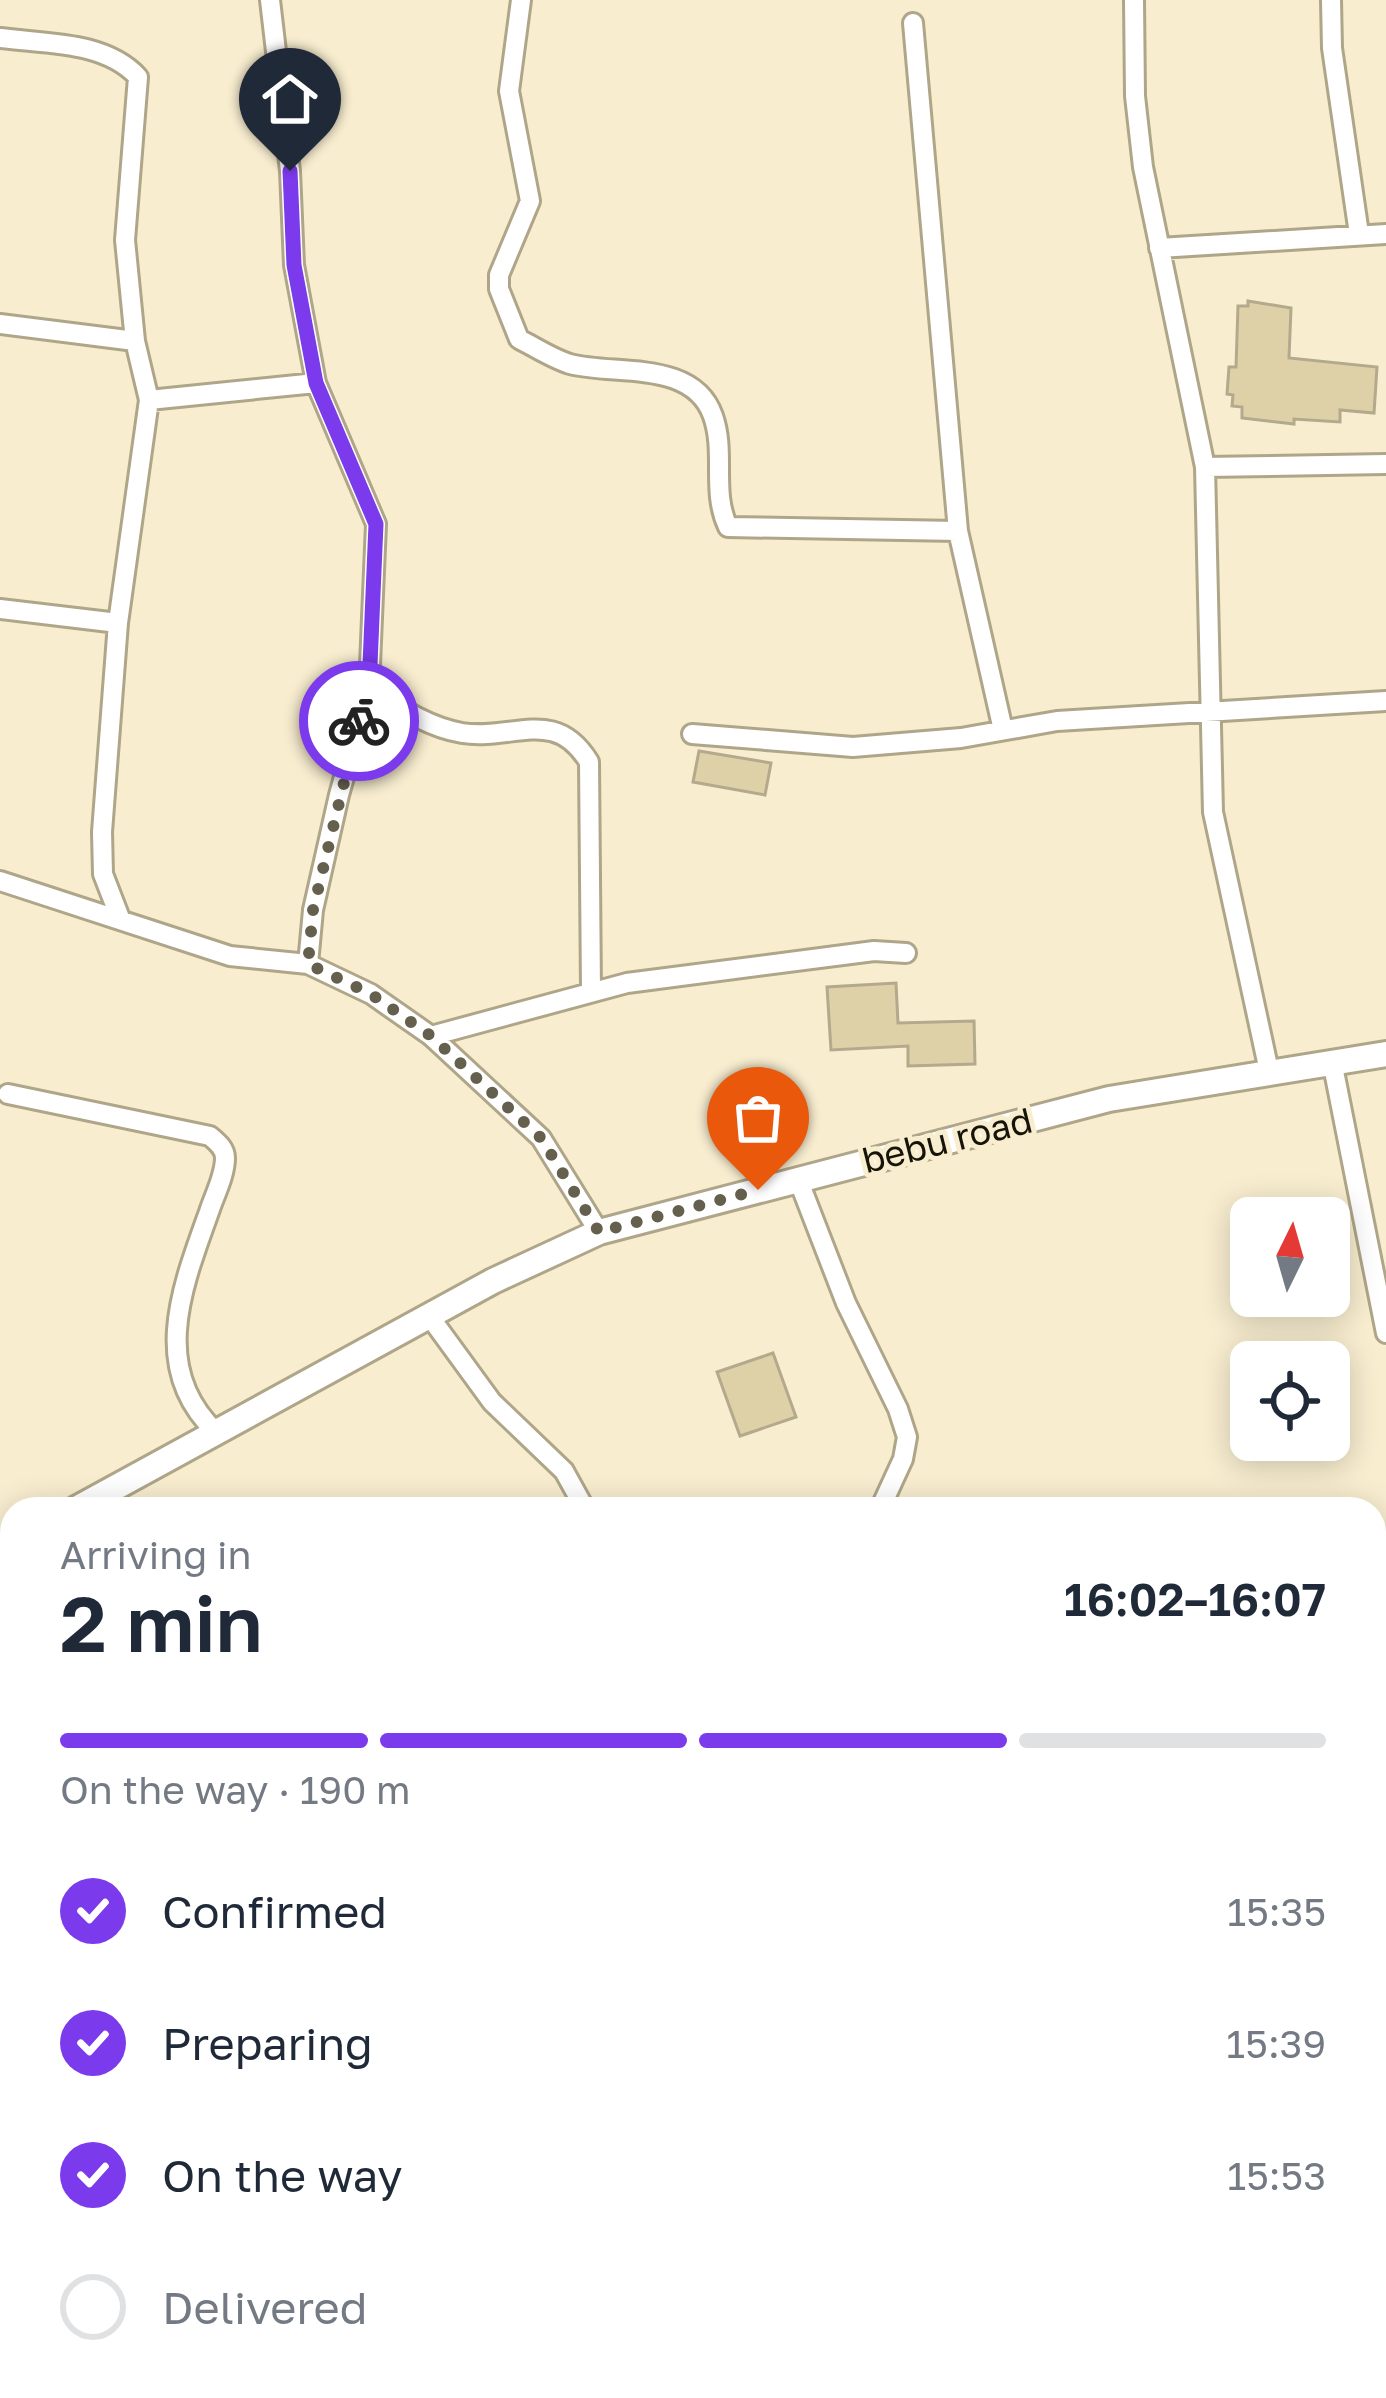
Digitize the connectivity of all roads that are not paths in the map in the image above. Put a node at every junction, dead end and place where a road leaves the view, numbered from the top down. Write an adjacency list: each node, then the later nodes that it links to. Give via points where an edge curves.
1 (270, 0): 12 (street, via 294,265)
2 (521, 0): 16 (street, via 509,92 530,201 499,274 519,339 570,364 662,376 691,388 712,414 717,504 728,526)
3 (1134, 0): 9 (street, via 1135,96)
4 (1330, 0): 7 (street)
5 (914, 23): 16 (street)
6 (0, 38): 11 (street, via 104,52 139,77 124,240)
7 (1359, 234): 8 (street); 9 (street)
8 (1386, 234)
9 (1160, 248): 15 (street)
10 (0, 324): 11 (street)
11 (135, 341): 13 (street)
12 (316, 383): 13 (street); 19 (street, via 376,524)
13 (148, 400): 18 (street)
14 (1386, 464): 15 (street)
15 (1205, 467): 21 (street)
16 (958, 531): 22 (street)
17 (0, 609): 18 (street)
18 (118, 623): 25 (street, via 102,832 103,874)
19 (369, 688): 27 (street, via 323,864); 28 (street, via 426,723 466,734 521,729 576,740 589,762)
20 (1386, 701): 21 (street)
21 (1208, 715): 22 (street); 32 (street, via 1213,812)
22 (1003, 730): 23 (street, via 853,747)
23 (692, 734)
24 (0, 881): 25 (street)
25 (120, 918): 27 (street, via 230,956)
26 (906, 953): 28 (street)
27 (308, 964): 29 (street)
28 (591, 991): 29 (street)
29 (431, 1036): 35 (street, via 541,1138)
30 (1386, 1054): 31 (street, bebu road)
31 (1332, 1061): 32 (street, bebu road); 37 (street)
32 (1269, 1071): 34 (street, bebu road, via 1109,1099)
33 (8, 1094): 38 (street, via 210,1136 221,1146 226,1156 174,1336 195,1412)
34 (798, 1179): 35 (street, bebu road); 41 (street, via 907,1437)
35 (599, 1232): 36 (street, bebu road)
36 (430, 1317): 38 (street, bebu road); 40 (street, via 492,1402 564,1471)
37 (1386, 1333)
38 (216, 1432): 39 (street, bebu road)
39 (98, 1497)
40 (578, 1497)
41 (886, 1497)

